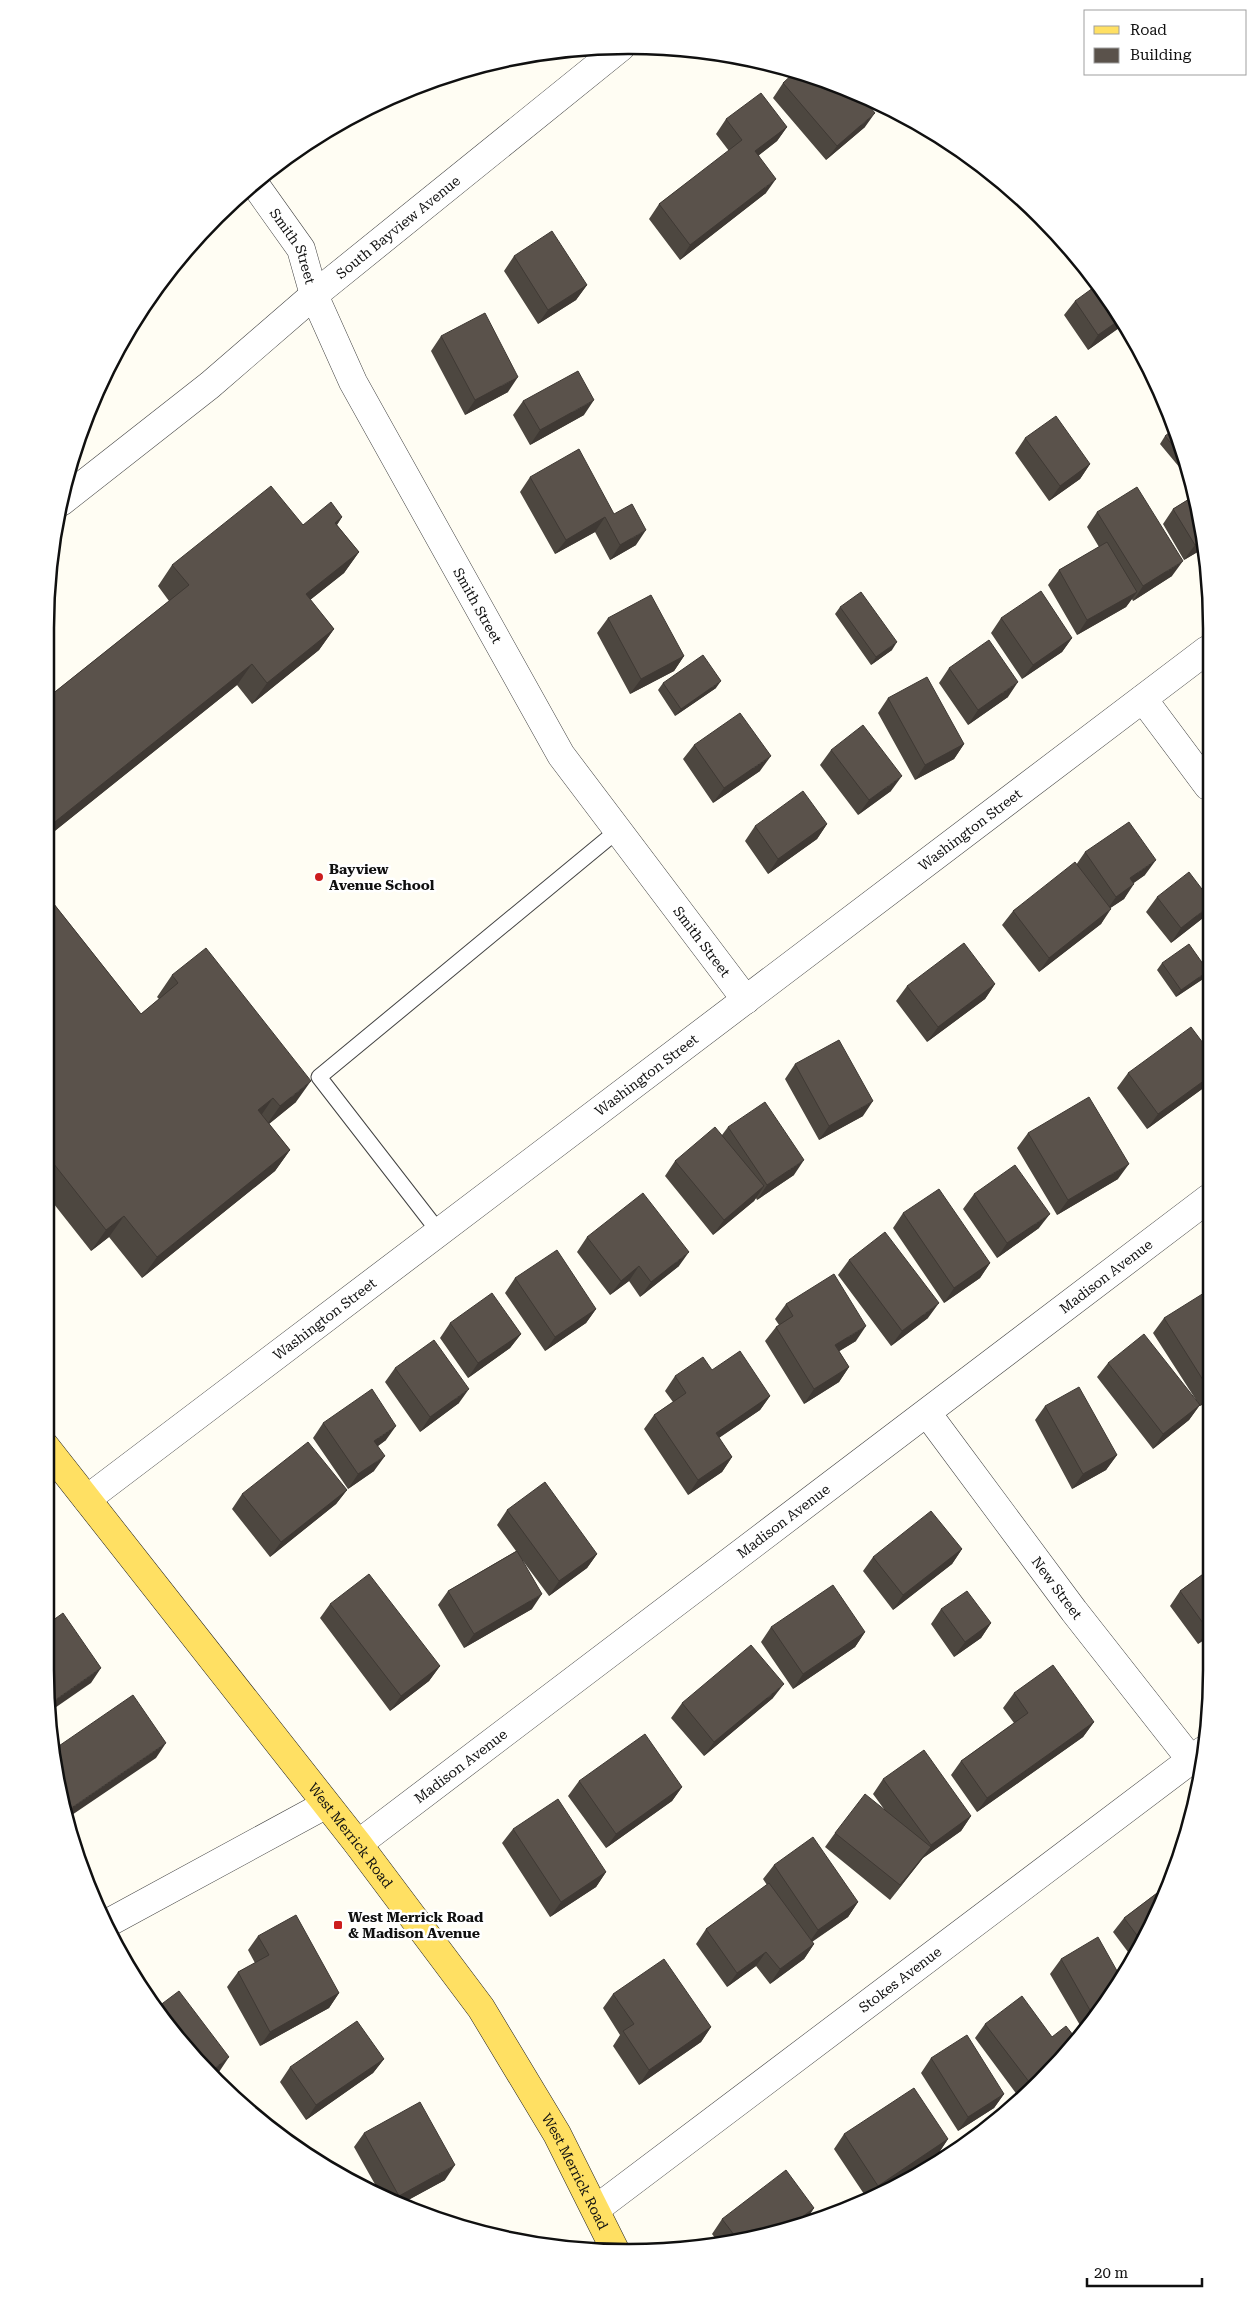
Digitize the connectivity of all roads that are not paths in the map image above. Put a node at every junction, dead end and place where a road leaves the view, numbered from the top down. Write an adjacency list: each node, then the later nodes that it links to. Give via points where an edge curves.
1 (612, 54): 3 (street, South Bayview Avenue)
2 (258, 189): 3 (street, Smith Street, via 301,249)
3 (314, 295): 4 (street, South Bayview Avenue, via 210,385); 8 (street, Smith Street, via 353,382 560,755)
4 (70, 495)
5 (1203, 653): 6 (street, Washington Street)
6 (1142, 699): 7 (street); 9 (street, Washington Street)
7 (1203, 779)
8 (617, 831): 9 (street, Smith Street); 11 (lane, via 319,1077)
9 (746, 1000): 11 (street, Washington Street)
10 (1203, 1203): 12 (street, Madison Avenue)
11 (440, 1232): 14 (street, Washington Street)
12 (927, 1412): 15 (street, New Street, via 1074,1612); 17 (street, Madison Avenue)
13 (54, 1457): 14 (main road, West Merrick Road)
14 (87, 1499): 16 (main road, West Merrick Road)
15 (1197, 1755): 19 (street, Stokes Avenue)
16 (325, 1805): 17 (main road, West Merrick Road); 18 (street)
17 (358, 1844): 19 (main road, West Merrick Road, via 480,2008 557,2134)
18 (112, 1921)
19 (596, 2209): 20 (main road, West Merrick Road)
20 (612, 2244)

